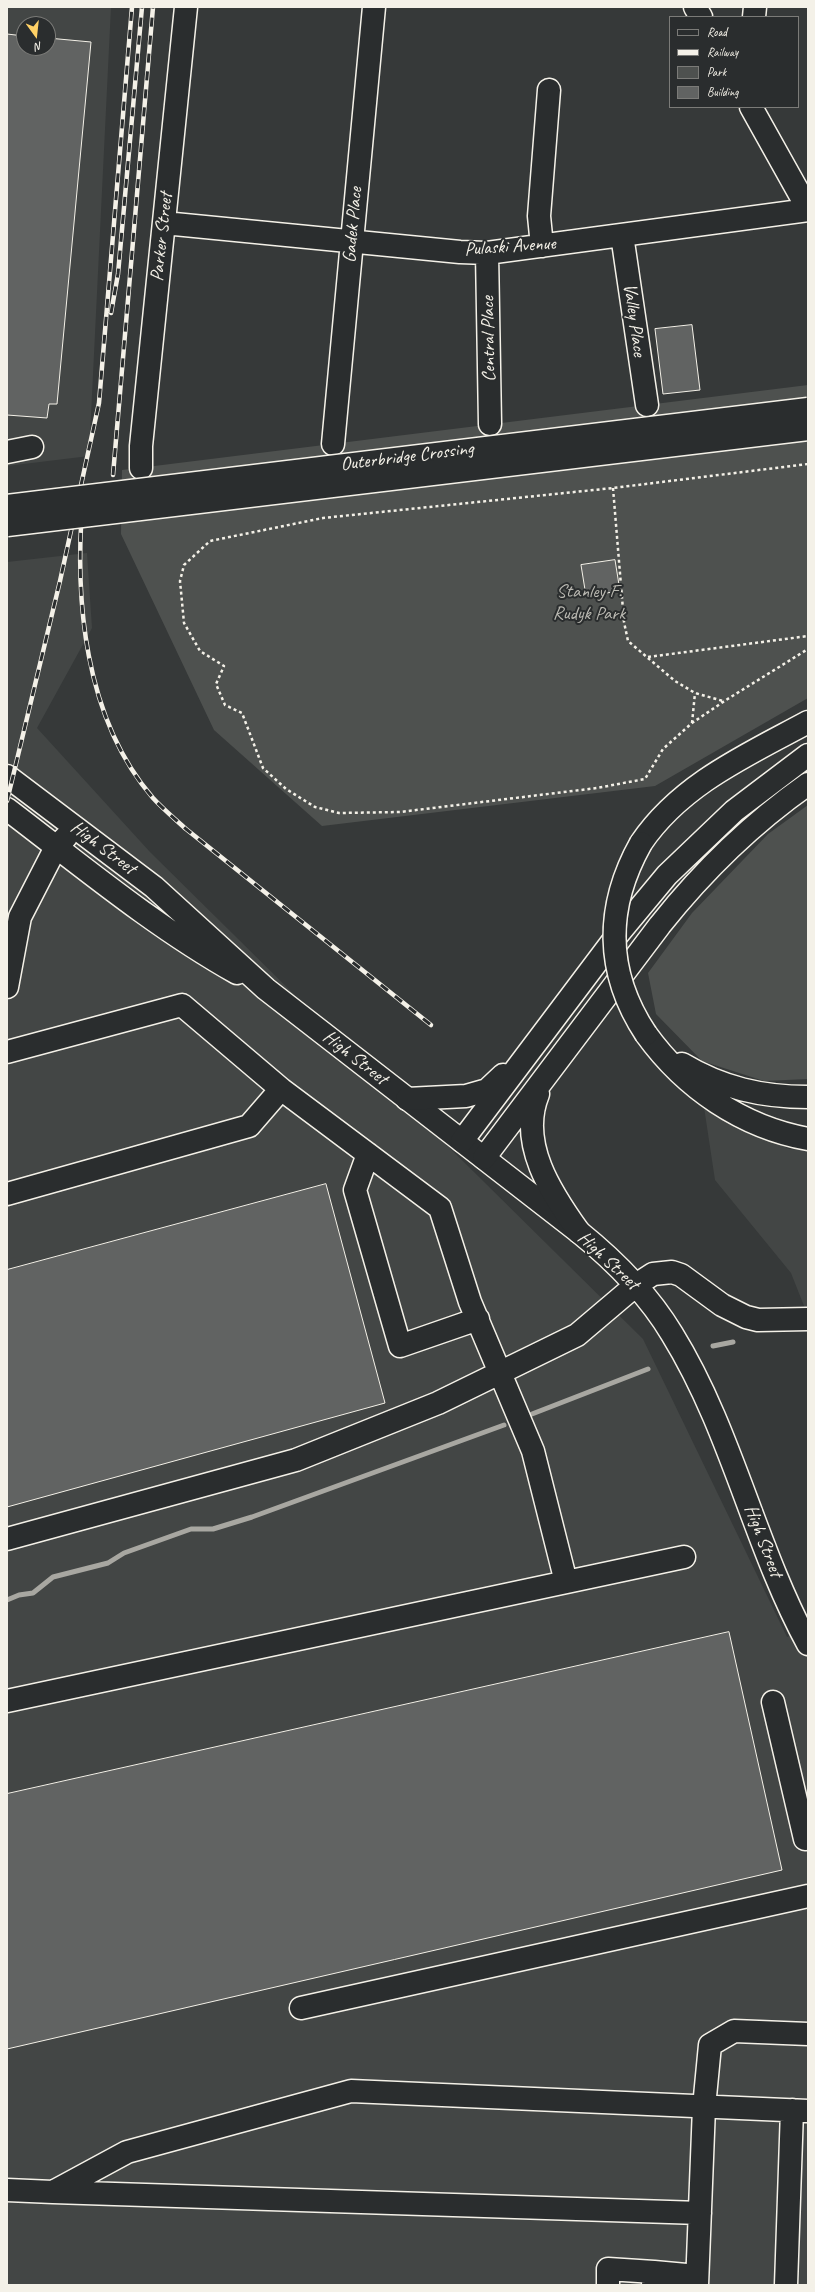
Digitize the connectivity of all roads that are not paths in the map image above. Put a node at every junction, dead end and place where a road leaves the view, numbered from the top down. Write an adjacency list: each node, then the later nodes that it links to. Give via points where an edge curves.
1 (186, 7): 8 (main road, Parker Street)
2 (374, 7): 10 (main road, Gadek Place)
3 (695, 7): 4 (main road)
4 (700, 16)
5 (549, 90): 11 (main road, via 539,216)
6 (755, 111): 7 (main road)
7 (808, 210): 9 (main road, Pulaski Avenue)
8 (164, 223): 10 (main road, Pulaski Avenue); 20 (main road, Parker Street, via 141,446)
9 (622, 236): 11 (main road, Pulaski Avenue); 13 (main road, Valley Place)
10 (352, 242): 12 (main road, Pulaski Avenue); 17 (main road, Gadek Place)
11 (542, 246): 12 (main road, Pulaski Avenue)
12 (487, 253): 15 (main road, Central Place)
13 (647, 405)
14 (808, 409): 21 (main road, Outerbridge Crossing, bridge)
15 (490, 424)
16 (808, 429): 22 (main road, Outerbridge Crossing, bridge)
17 (333, 444)
18 (32, 447): 19 (main road)
19 (7, 452)
20 (142, 468)
21 (7, 506)
22 (7, 525)
23 (808, 722): 32 (main road, bridge, via 693,788 660,818 641,843 619,895 614,940 618,971 627,999)
24 (808, 755): 34 (main road, via 734,811 667,875 618,934)
25 (7, 776): 28 (main road, High Street)
26 (808, 784): 35 (main road, via 748,830 689,890)
27 (7, 809): 29 (main road, High Street)
28 (74, 827): 29 (main road); 31 (main road, High Street, via 177,906)
29 (56, 847): 30 (main road, via 20,917); 31 (main road, High Street, via 181,939)
30 (7, 987)
31 (266, 989): 38 (main road, High Street)
32 (646, 1034): 37 (main road, via 683,1064 726,1086 758,1094); 39 (main road, via 677,1071 723,1107 764,1127)
33 (7, 1052): 36 (main road, via 182,1005)
34 (525, 1059): 38 (main road, via 487,1090 466,1096); 40 (main road)
35 (546, 1078): 42 (main road); 44 (main road, via 534,1102 532,1139 546,1179)
36 (281, 1089): 41 (main road); 43 (main road, via 249,1126)
37 (808, 1097)
38 (407, 1099): 40 (main road, High Street)
39 (808, 1140)
40 (462, 1141): 42 (main road, High Street)
41 (368, 1154): 46 (main road, via 440,1208); 46 (main road, via 355,1190 400,1346)
42 (484, 1158): 44 (main road, High Street)
43 (7, 1194)
44 (579, 1232): 45 (main road, High Street)
45 (636, 1285): 47 (main road, via 653,1274 672,1272 689,1279 722,1305 746,1317 758,1320); 48 (main road, via 577,1335); 52 (main road, High Street, via 672,1333 702,1389 784,1597)
46 (478, 1319): 48 (main road)
47 (808, 1319)
48 (500, 1372): 49 (main road, via 438,1403 296,1460); 51 (main road, via 533,1451)
49 (7, 1539)
50 (684, 1557): 51 (main road)
51 (566, 1582): 53 (main road)
52 (808, 1644)
53 (7, 1701)
54 (773, 1702): 55 (main road)
55 (807, 1843)
56 (808, 1896): 57 (main road)
57 (301, 2008)
58 (808, 2034): 59 (main road, via 734,2031 710,2045)
59 (704, 2107): 60 (main road); 62 (main road, via 351,2091 127,2152); 63 (main road)
60 (800, 2111): 67 (main road)
61 (7, 2190): 62 (main road)
62 (53, 2192): 63 (main road)
63 (700, 2213): 65 (main road)
64 (654, 2278): 65 (main road); 66 (main road, via 608,2269)
65 (697, 2280)
66 (608, 2285)
67 (786, 2285)

